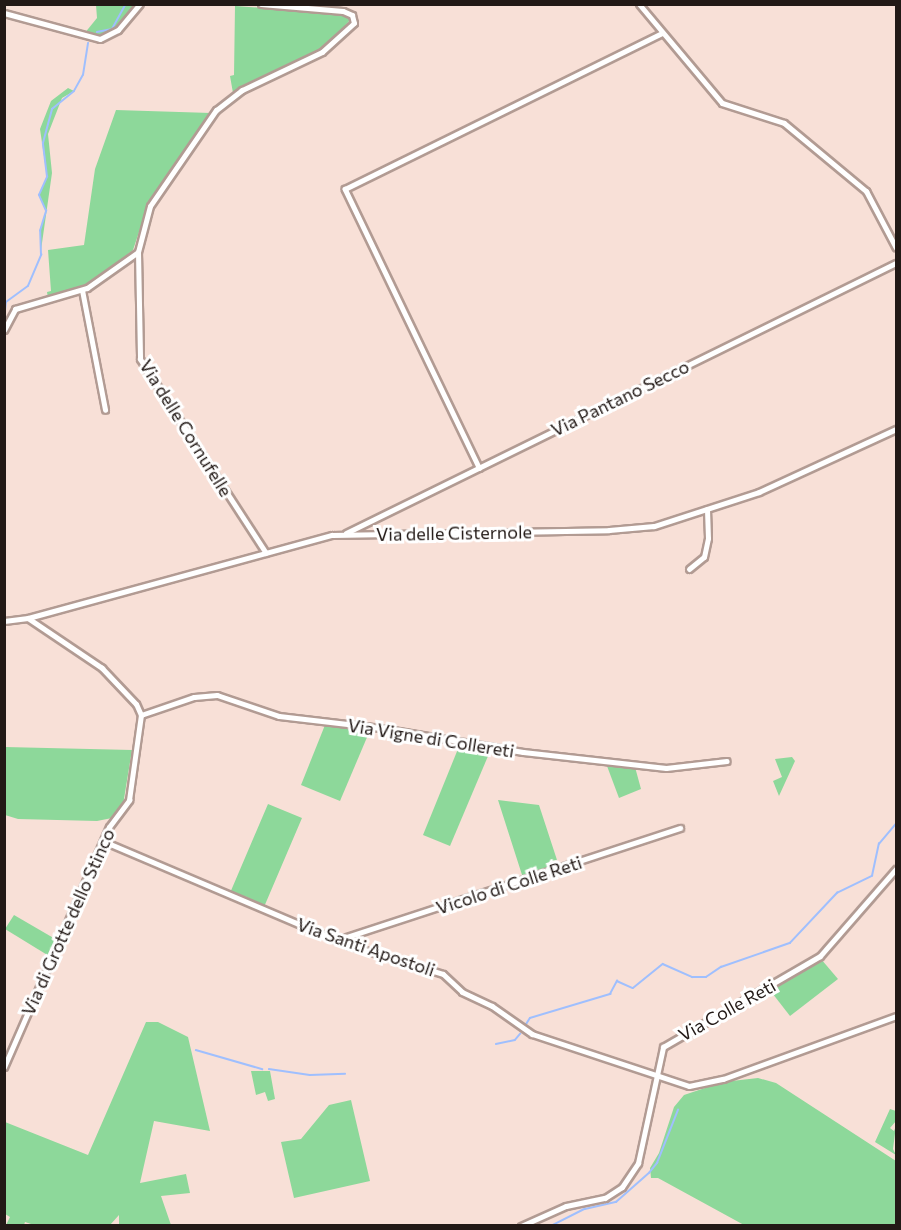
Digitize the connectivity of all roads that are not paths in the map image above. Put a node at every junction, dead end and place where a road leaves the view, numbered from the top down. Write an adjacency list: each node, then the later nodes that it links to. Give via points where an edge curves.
1 (140, 4): 4 (street, via 118,30 100,39)
2 (261, 4): 7 (street, Via delle Cornufelle, via 337,10 350,13 354,20 336,42 314,57 242,90 207,121 150,206)
3 (639, 4): 5 (street)
4 (4, 13)
5 (662, 33): 6 (street, via 722,103 784,123 866,191); 13 (street, via 345,189)
6 (897, 248)
7 (138, 252): 9 (street); 16 (street, Via delle Cornufelle, via 140,359)
8 (897, 263): 13 (street, Via Pantano Secco)
9 (82, 290): 10 (street, via 15,309); 11 (street)
10 (4, 330)
11 (105, 410)
12 (897, 429): 14 (street, Via delle Cisternole, via 759,492)
13 (479, 468): 15 (street, Via Pantano Secco)
14 (706, 509): 15 (street, Via delle Cisternole, via 654,526 631,529); 17 (street, via 708,538 704,557)
15 (344, 534): 16 (street, Via delle Cisternole)
16 (266, 553): 18 (street, Via delle Cisternole)
17 (689, 568)
18 (28, 618): 19 (street, Via delle Cisternole); 20 (street, via 102,668 136,704)
19 (4, 621)
20 (141, 715): 21 (street, Via Vigne di Collereti, via 194,697 217,695 279,716 534,753 666,768); 23 (street, Via di Grotte dello Stinco, via 129,800)
21 (727, 761)
22 (680, 828): 25 (street, Vicolo di Colle Reti)
23 (103, 841): 25 (street, Via Santi Apostoli); 27 (street, Via di Grotte dello Stinco)
24 (897, 869): 28 (street, Via Colle Reti, via 825,952 667,1043 660,1052)
25 (337, 940): 28 (street, Via Santi Apostoli, via 447,975 462,992 492,1006 532,1034)
26 (897, 1016): 28 (street, Via Santi Apostoli, via 705,1085 689,1086)
27 (4, 1067)
28 (655, 1073): 29 (street, Via Colle Reti, via 640,1159 625,1185 605,1198 566,1206)
29 (521, 1226)

